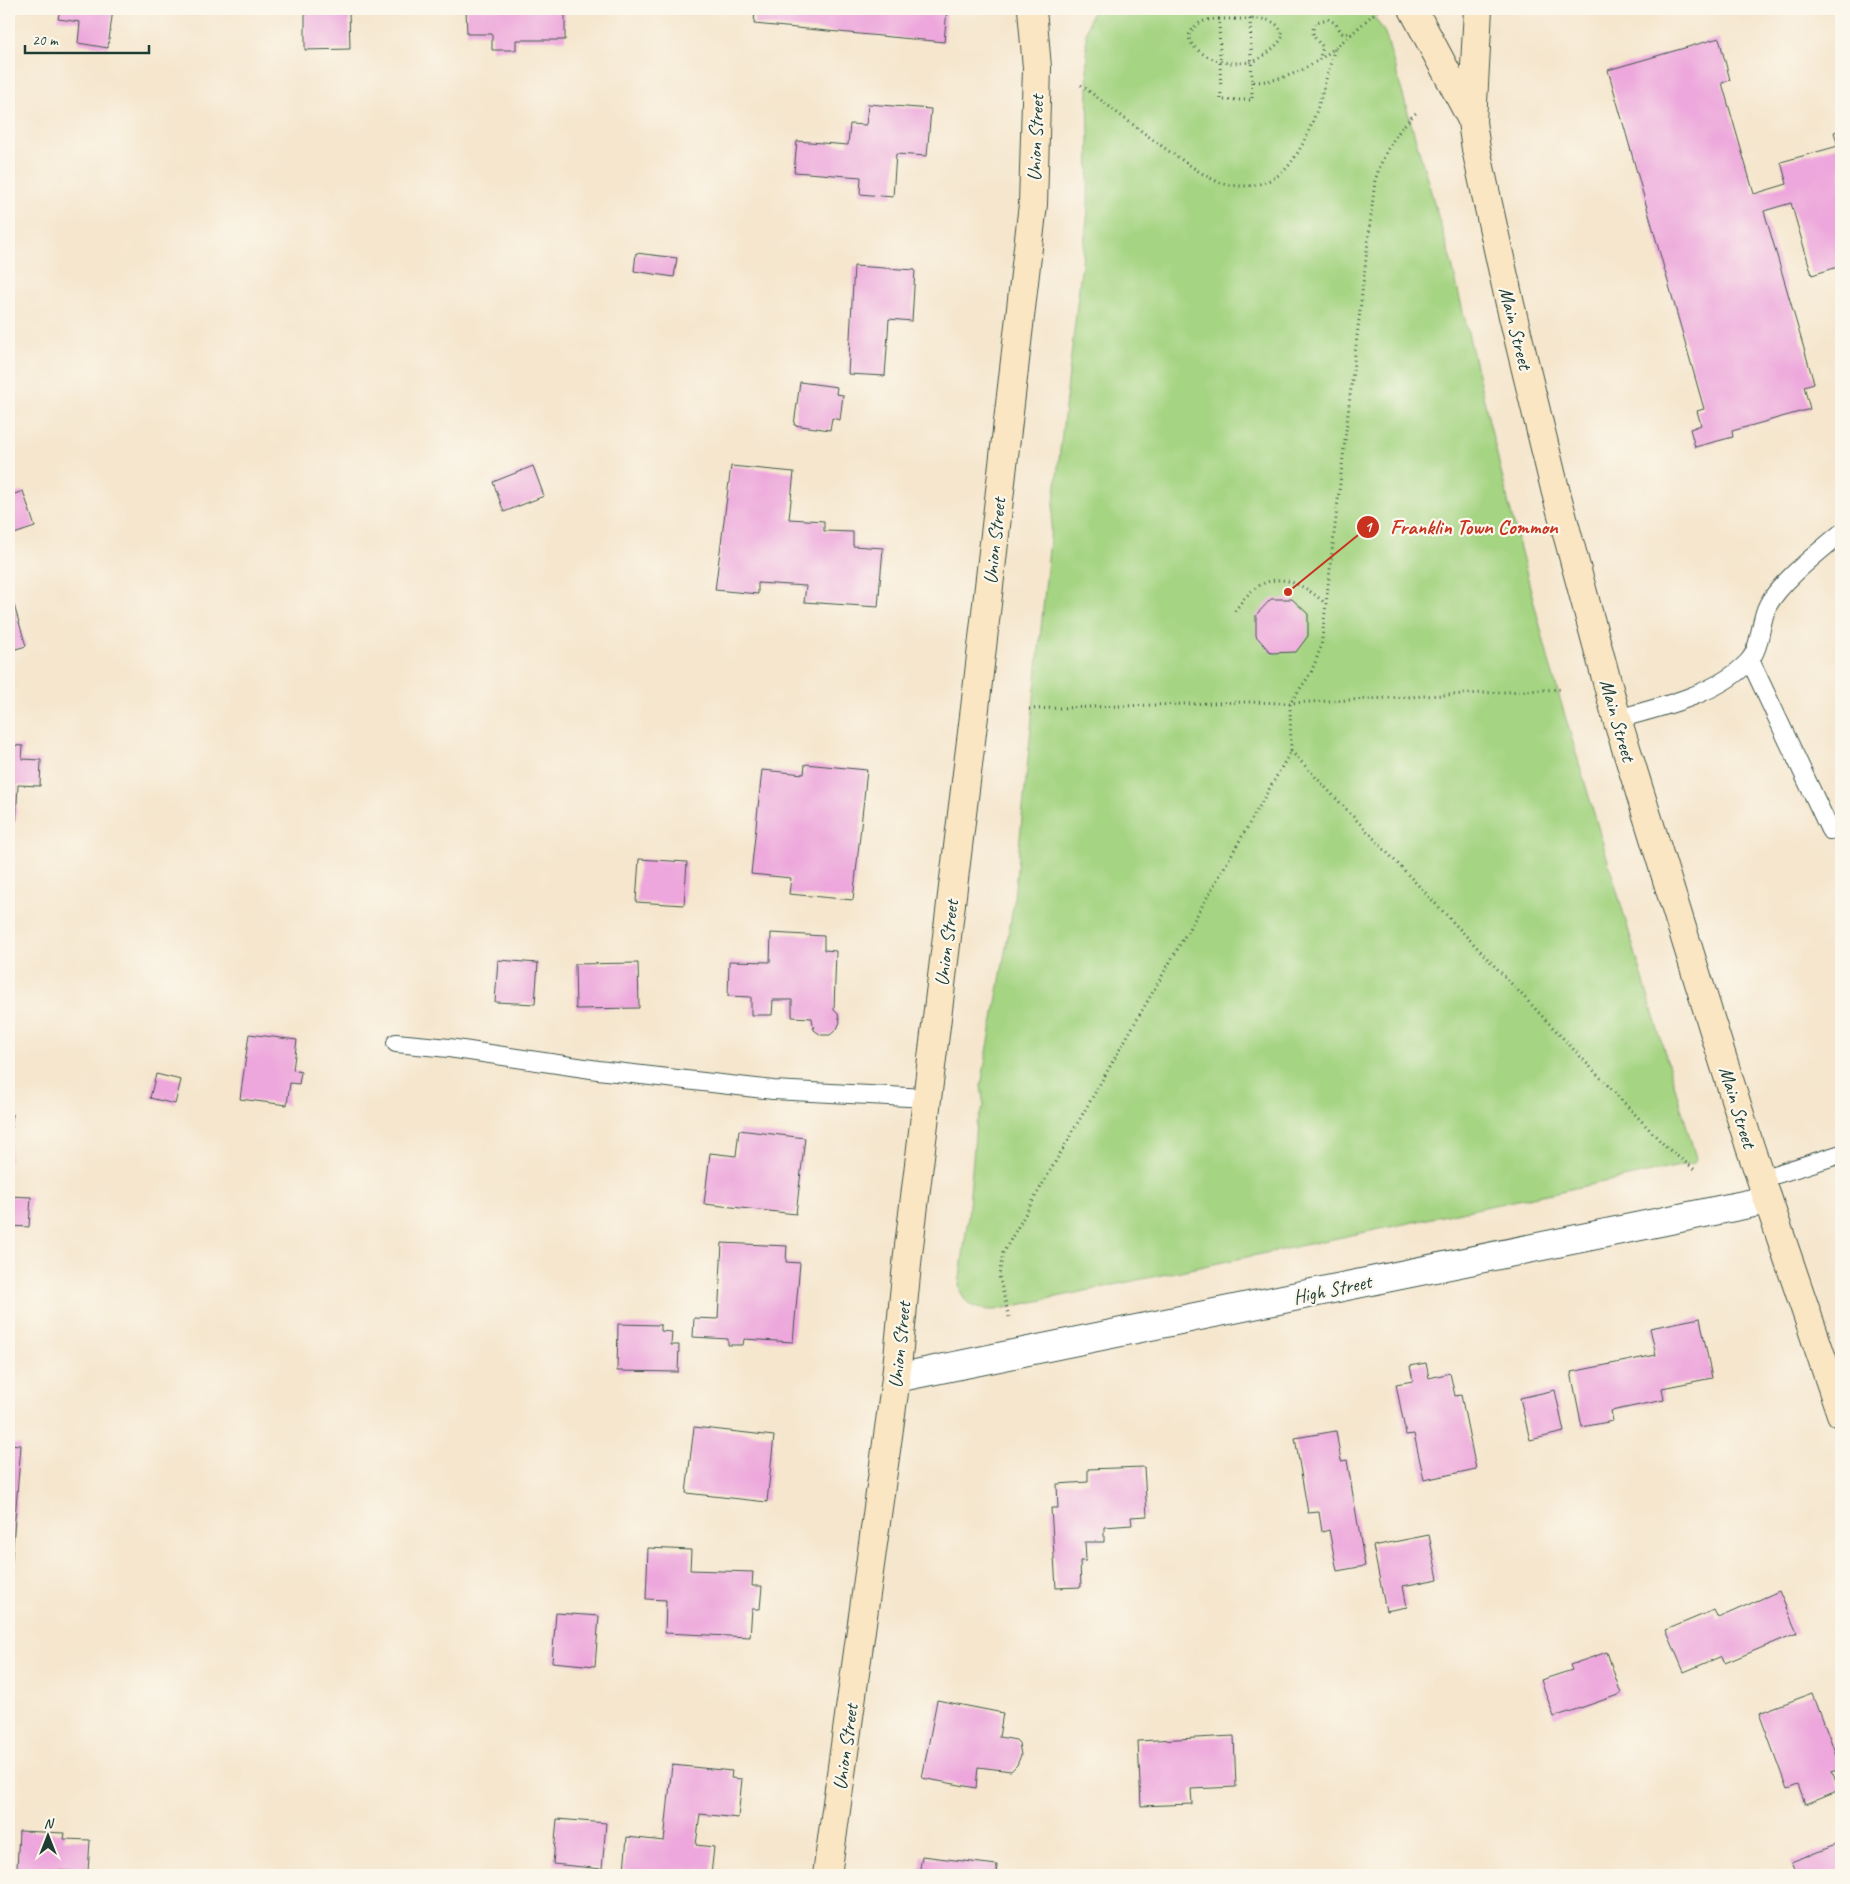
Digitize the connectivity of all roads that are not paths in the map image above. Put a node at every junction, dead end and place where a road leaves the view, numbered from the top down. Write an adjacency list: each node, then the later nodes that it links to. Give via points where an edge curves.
1 (1032, 9): 10 (main road, Union Street, via 1037,68 1033,204)
2 (1413, 9): 4 (main road)
3 (1478, 9): 4 (main road, Main Street)
4 (1472, 122): 7 (main road, Main Street, via 1510,304 1555,489)
5 (1841, 533): 6 (lane, via 1777,591 1763,617)
6 (1750, 660): 7 (lane, via 1722,682 1702,691); 8 (lane)
7 (1617, 719): 12 (main road, Main Street)
8 (1830, 830)
9 (396, 1043): 10 (lane, via 764,1089)
10 (927, 1098): 13 (main road, Union Street)
11 (1841, 1154): 12 (lane)
12 (1765, 1189): 13 (street, High Street); 14 (main road, Main Street)
13 (896, 1378): 15 (main road, Union Street)
14 (1841, 1414)
15 (827, 1875)

